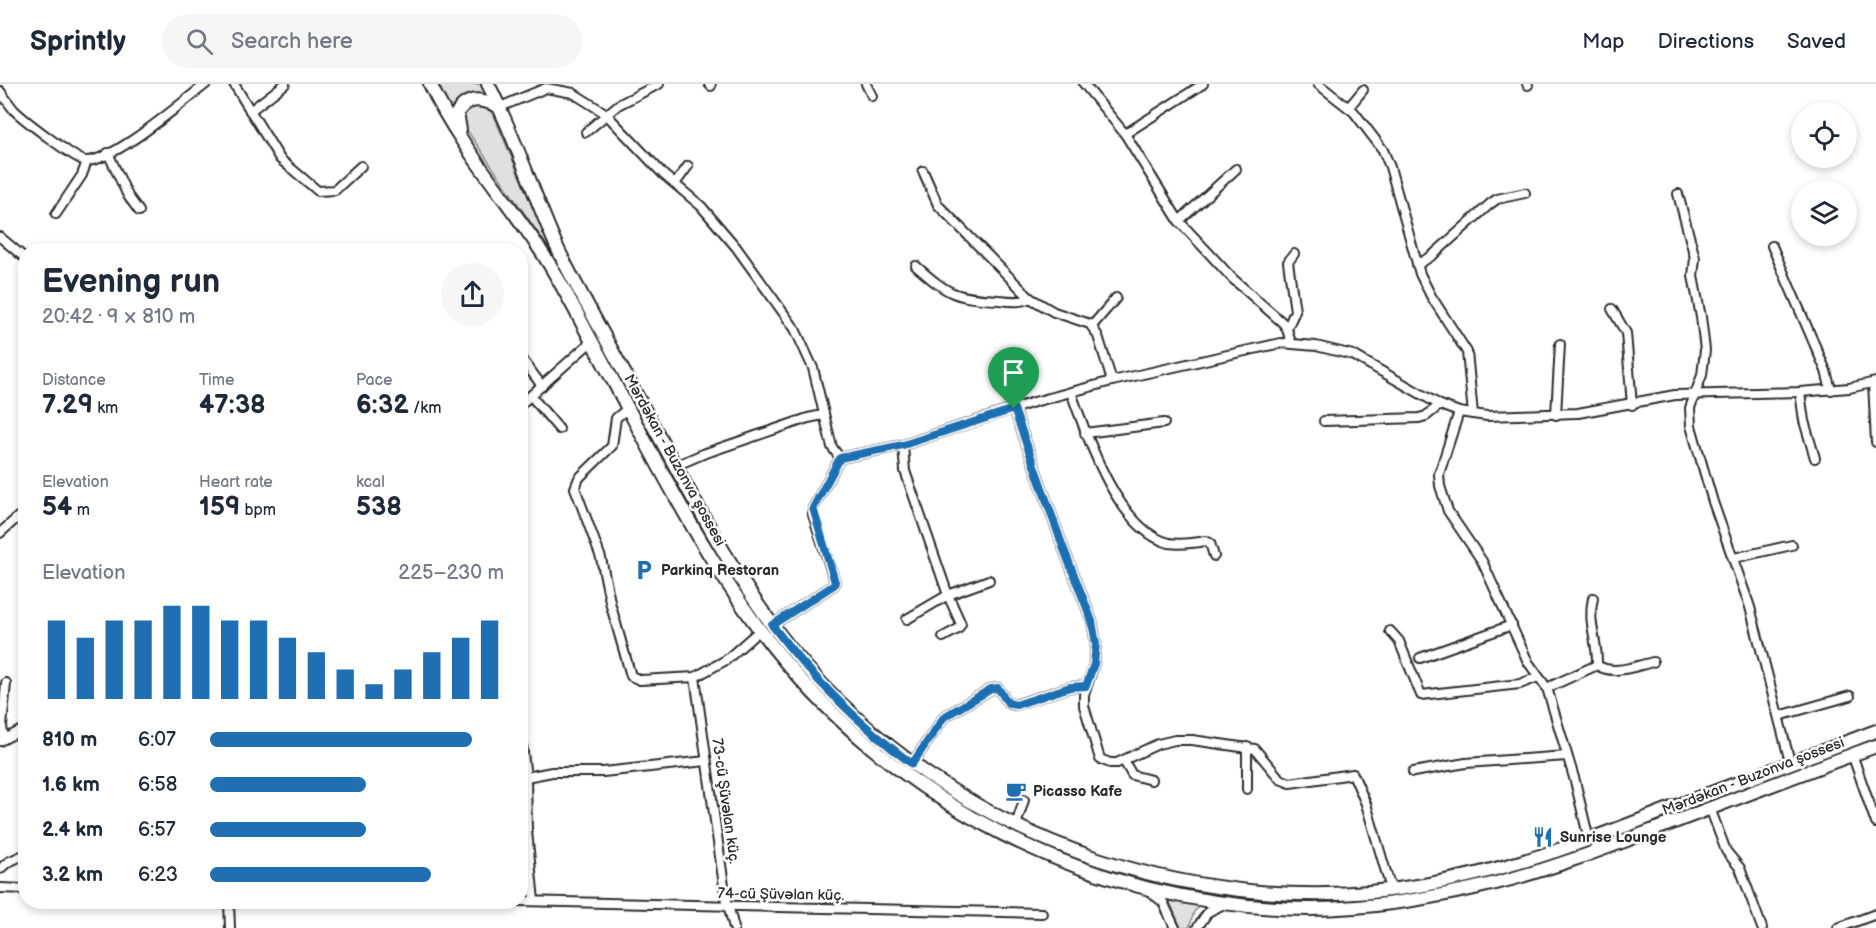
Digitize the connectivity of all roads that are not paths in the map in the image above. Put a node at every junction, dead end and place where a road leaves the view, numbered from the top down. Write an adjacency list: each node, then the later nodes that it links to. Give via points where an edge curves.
1 (206, 84): 21 (street, via 129,142)
2 (234, 84): 16 (street)
3 (285, 84): 16 (street)
4 (430, 84): 20 (main road, Mərdəkan - Buzonva şossesi)
5 (488, 84): 14 (main road)
6 (658, 84): 17 (street)
7 (866, 84): 13 (street)
8 (1084, 84): 19 (street)
9 (1203, 84): 19 (street)
10 (1318, 84): 15 (street)
11 (1363, 90): 15 (street)
12 (0, 92): 22 (street, via 19,115 74,157)
13 (872, 96)
14 (500, 106): 17 (street, via 538,90 555,88 573,93); 20 (main road, via 477,99 461,106 456,119); 73 (main road, via 563,261)
15 (1349, 107): 37 (street, via 1386,157)
16 (250, 111): 23 (street, via 280,159 318,191 335,190)
17 (605, 113): 18 (street); 27 (street)
18 (586, 132)
19 (1125, 134): 32 (street)
20 (469, 151): 44 (main road, Mərdəkan - Buzonva şossesi, via 542,252)
21 (108, 153): 22 (street); 30 (street)
22 (87, 161): 31 (street)
23 (361, 166)
24 (688, 166): 27 (street)
25 (1236, 169): 32 (street)
26 (923, 171): 39 (street, via 938,205)
27 (675, 184): 63 (street, via 716,222 789,320 813,368)
28 (1525, 193): 37 (street, via 1490,204)
29 (1678, 194): 54 (street, via 1695,258 1693,276 1704,350)
30 (139, 211)
31 (56, 214)
32 (1179, 221): 43 (street, via 1236,283)
33 (0, 237): 35 (street)
34 (1772, 246): 51 (street)
35 (18, 252)
36 (1294, 254): 43 (street, via 1288,262 1295,311)
37 (1417, 265): 62 (street, via 1428,291 1467,352)
38 (916, 266): 39 (street, via 955,296 1020,301)
39 (1030, 297): 42 (street, via 1046,308)
40 (1116, 298): 42 (street)
41 (1612, 309): 58 (street, via 1626,333)
42 (1092, 326): 48 (street)
43 (1287, 328): 45 (street)
44 (592, 341): 50 (street); 59 (main road, Mərdəkan - Buzonva şossesi)
45 (1291, 343): 48 (street); 57 (street, via 1353,355)
46 (1560, 344): 64 (street)
47 (528, 367): 50 (street)
48 (1113, 381): 52 (street)
49 (1875, 383): 51 (street); 69 (street)
50 (542, 386): 55 (street)
51 (1831, 390): 53 (street)
52 (1071, 392): 60 (street); 68 (street)
53 (1800, 392): 54 (street); 72 (street)
54 (1696, 394): 58 (street); 78 (street, via 1690,408 1691,426)
55 (531, 396): 56 (street); 67 (street)
56 (528, 398)
57 (1440, 405): 61 (street); 65 (street, via 1419,418)
58 (1632, 405): 64 (street)
59 (628, 408): 85 (main road, Mərdəkan - Buzonva şossesi, via 709,552); 92 (street, via 616,418 612,447 579,478 575,488 601,558 631,676 640,680)
60 (1014, 409): 70 (street); 94 (street, via 1092,621 1096,644)
61 (1459, 412): 62 (street); 84 (street, via 1439,474 1440,486 1446,505 1478,555)
62 (1473, 414): 64 (street)
63 (823, 415): 71 (street, via 832,447); 73 (street)
64 (1556, 415)
65 (1324, 421)
66 (1164, 423): 68 (street)
67 (559, 429)
68 (1085, 433): 77 (street, via 1121,503 1139,524 1171,543 1210,543)
69 (1876, 442)
70 (903, 445): 71 (street); 80 (street, via 905,471)
71 (840, 458): 83 (street, via 813,508 834,585)
72 (1815, 458)
73 (675, 466): 83 (main road)
74 (18, 517): 75 (street)
75 (0, 533)
76 (1792, 545): 78 (street)
77 (1214, 556)
78 (1734, 558): 97 (street)
79 (989, 580): 80 (street)
80 (948, 595): 82 (street); 87 (street, via 960,627)
81 (1593, 598): 90 (street, via 1590,620)
82 (907, 619)
83 (772, 625): 108 (main road, via 831,693)
84 (1512, 625): 88 (street); 91 (street)
85 (760, 630): 92 (street, via 726,660); 122 (main road, Mərdəkan - Buzonva şossesi, via 822,702 920,787 1011,839 1067,864)
86 (1390, 631): 91 (street, via 1399,641 1421,695 1520,684)
87 (943, 637)
88 (1420, 658)
89 (1653, 662): 90 (street, via 1613,671)
90 (1597, 665): 95 (street)
91 (1538, 676): 95 (street)
92 (695, 677): 105 (street, 73-cü Şüvəlan küç.)
93 (6, 683): 100 (street)
94 (1086, 686): 106 (street, via 1084,706 1097,753 1104,762); 108 (street, via 1070,687 1016,705 1008,703 998,688 991,689 944,717)
95 (1548, 688): 104 (street)
96 (1850, 696): 97 (street)
97 (1779, 716): 107 (street)
98 (1876, 731): 107 (main road)
99 (18, 732): 100 (street)
100 (2, 740)
101 (1876, 746): 103 (main road, Mərdəkan - Buzonva şossesi)
102 (1247, 747): 106 (street, via 1175,740); 112 (street); 124 (street, via 1260,752 1280,778 1290,783 1349,773 1356,776)
103 (1852, 754): 114 (main road, Mərdəkan - Buzonva şossesi); 115 (street)
104 (1567, 756): 109 (street, via 1466,763); 117 (street)
105 (706, 761): 110 (street); 128 (street, 73-cü Şüvəlan küç.)
106 (1124, 761): 111 (street, via 1132,775)
107 (1790, 762): 117 (main road)
108 (912, 764): 116 (main road, via 964,798)
109 (1413, 772)
110 (528, 777)
111 (1151, 780)
112 (1246, 789)
113 (1024, 800): 116 (street)
114 (1710, 808): 127 (main road, Mərdəkan - Buzonva şossesi, via 1543,870 1440,896 1343,908); 137 (street, via 1726,851 1740,868)
115 (1876, 823)
116 (1016, 825): 124 (main road, via 1119,866 1187,882 1308,895)
117 (1589, 840): 124 (main road, via 1487,871)
118 (528, 841): 126 (street)
119 (18, 858): 120 (street)
120 (0, 869)
121 (0, 888): 123 (street)
122 (1145, 888): 127 (main road, Mərdəkan - Buzonva şossesi); 135 (street, via 1163,902)
123 (18, 889)
124 (1391, 889)
125 (528, 901): 126 (street, 74-cü Şüvəlan küç.)
126 (534, 901): 128 (street, 74-cü Şüvəlan küç.)
127 (1225, 903): 136 (street, via 1208,912)
128 (729, 907): 130 (street, 74-cü Şüvəlan küç.); 134 (street, 73-cü Şüvəlan küç.)
129 (229, 909): 133 (street)
130 (1042, 914)
131 (1876, 914): 132 (street)
132 (1856, 925): 138 (street)
133 (230, 928)
134 (734, 928)
135 (1175, 928)
136 (1197, 928)
137 (1762, 928)
138 (1838, 928)

